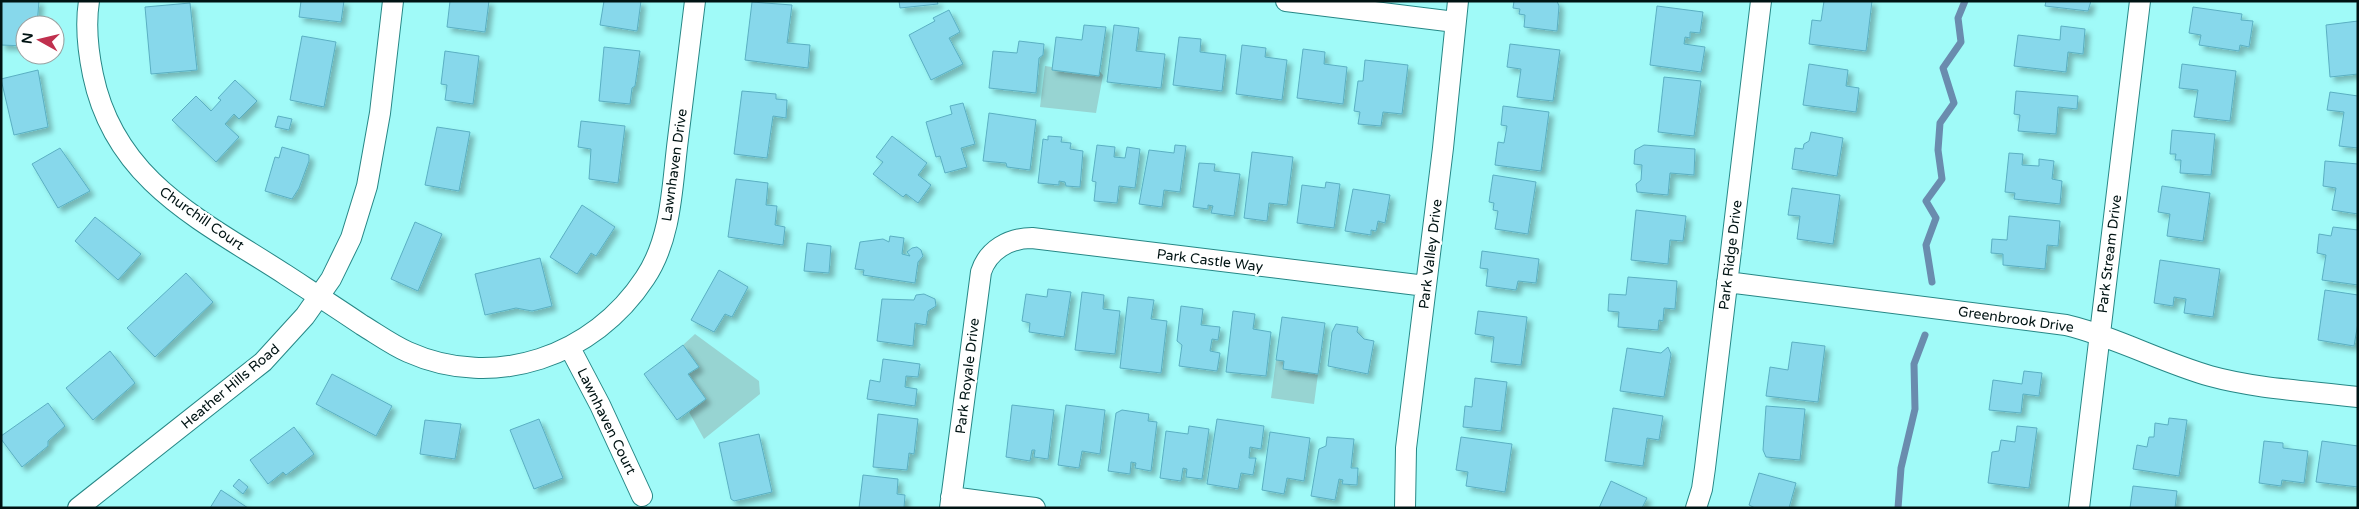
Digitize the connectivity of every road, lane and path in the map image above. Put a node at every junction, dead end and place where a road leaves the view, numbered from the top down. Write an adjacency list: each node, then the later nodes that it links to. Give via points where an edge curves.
1 (89, 1): 12 (street, Churchill Court, via 88,49 96,90 116,138 133,163 172,200)
2 (393, 1): 12 (street, Heather Hills Road, via 368,186 351,238)
3 (695, 1): 14 (street, Lawnhaven Drive, via 668,219 655,259 646,277 620,310 589,337)
4 (1286, 1): 8 (street)
5 (1458, 1): 8 (street, Park Valley Drive)
6 (1761, 1): 10 (street, Park Ridge Drive)
7 (2140, 1): 13 (street, Park Stream Drive)
8 (1456, 22): 11 (street, Park Valley Drive)
9 (996, 250): 11 (street, Park Castle Way, via 1011,241 1032,238); 18 (street, Park Royale Drive, via 981,272)
10 (1727, 282): 13 (street, Greenbrook Drive, via 2053,323); 22 (street, Park Ridge Drive, via 1705,468)
11 (1426, 286): 21 (street, Park Valley Drive, via 1406,448)
12 (319, 296): 14 (street, Lawnhaven Drive, via 400,349 450,365 502,368 532,362); 17 (street, Heather Hills Road, via 262,362)
13 (2099, 334): 15 (street, Greenbrook Drive, via 2222,379); 23 (street, Park Stream Drive)
14 (570, 348): 16 (street, Lawnhaven Court)
15 (2358, 397)
16 (642, 496)
17 (101, 501): 19 (street, Heather Hills Road)
18 (951, 503): 20 (street)
19 (78, 508)
20 (1035, 508)
21 (1405, 508)
22 (1696, 508)
23 (2079, 508)

